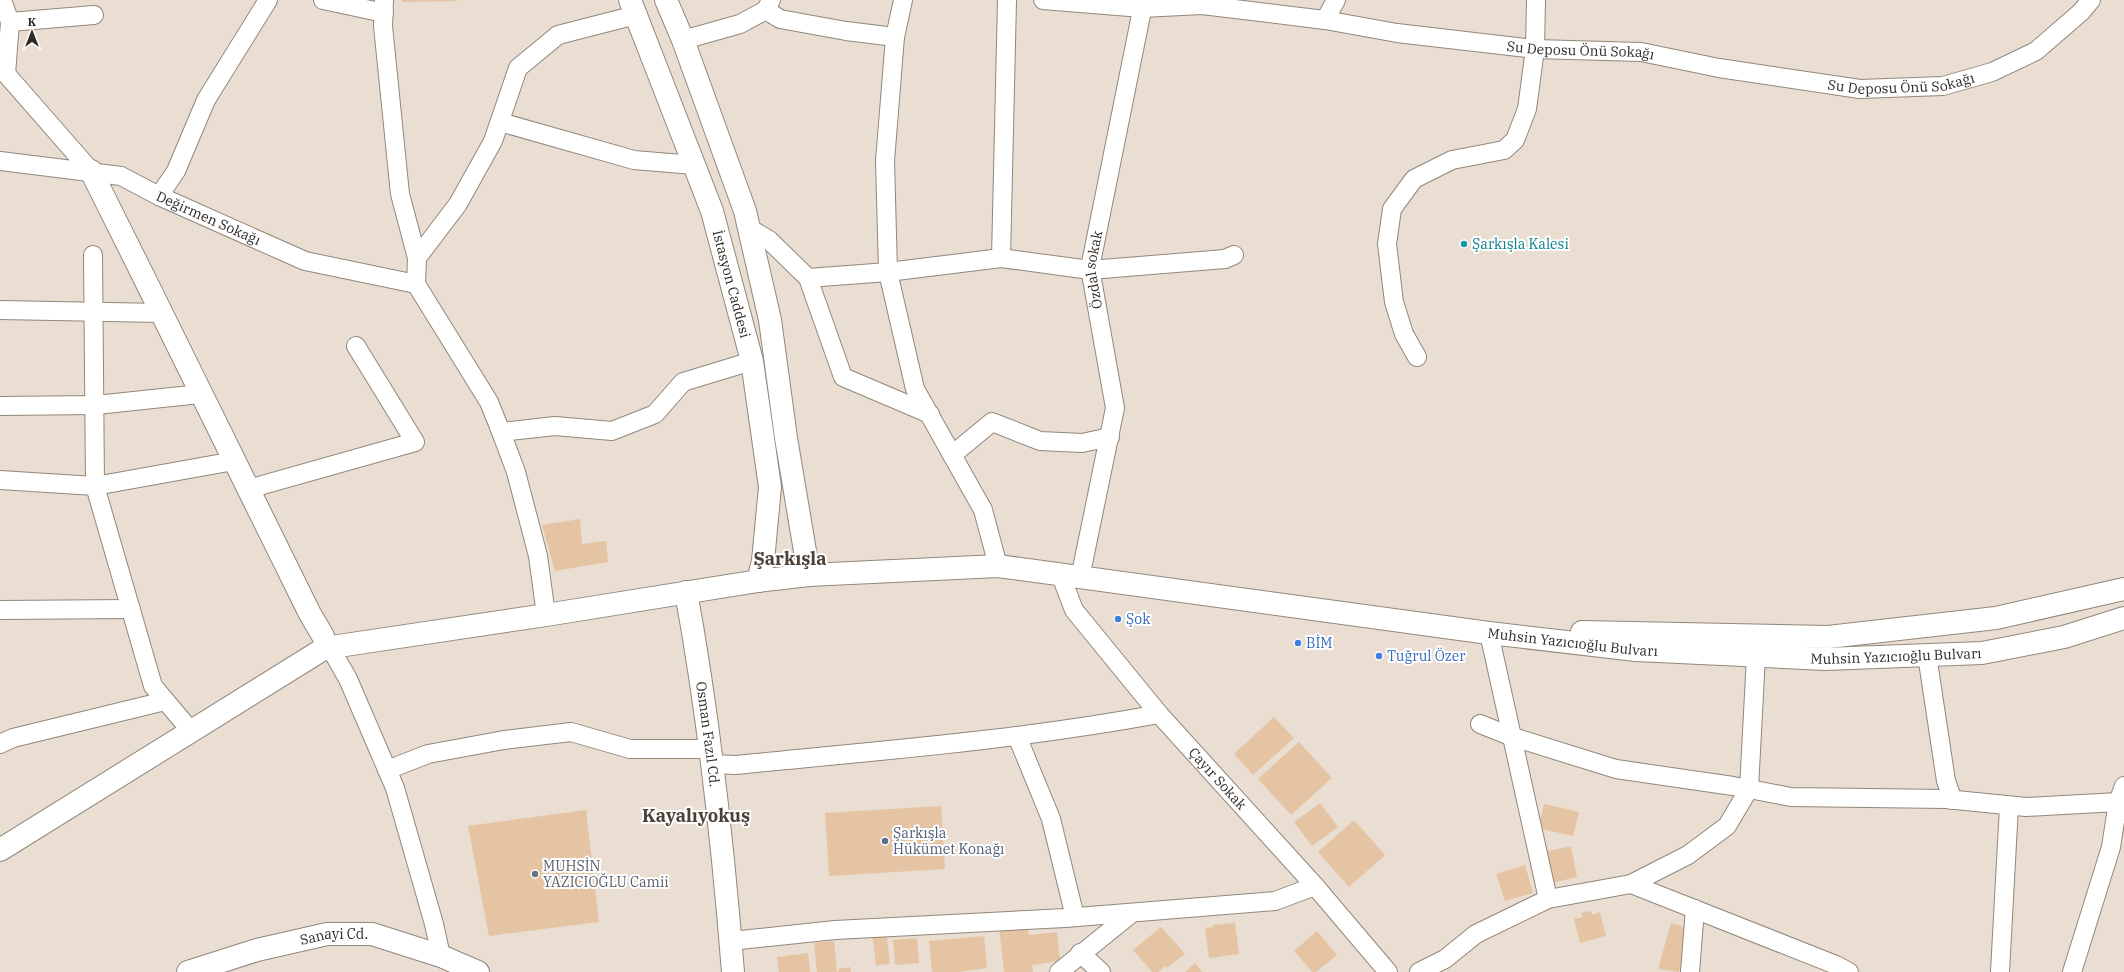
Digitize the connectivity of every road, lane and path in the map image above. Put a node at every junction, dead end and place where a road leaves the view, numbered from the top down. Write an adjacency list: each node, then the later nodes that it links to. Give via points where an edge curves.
1 (2, 0): 17 (street)
2 (268, 0): 26 (street, via 206,100 176,171)
3 (323, 0): 13 (street)
4 (666, 0): 19 (main road, İstasyon Caddesi)
5 (903, 0): 18 (street)
6 (1007, 0): 31 (street)
7 (1043, 0): 11 (street, Su Deposu Önü Sokağı)
8 (1336, 0): 16 (street)
9 (1536, 0): 20 (street)
10 (2091, 0): 20 (street, Su Deposu Önü Sokağı, via 2036,51 1992,72 1943,86 1860,89 1719,68 1641,52)
11 (1143, 4): 16 (street, Su Deposu Önü Sokağı, via 1202,5); 32 (street, Özdal sokak)
12 (768, 5): 18 (street, via 780,20 846,32); 19 (street, via 740,24)
13 (384, 7): 30 (street, via 383,26 400,194)
14 (633, 8): 22 (street, via 558,35 518,68); 24 (main road, İstasyon Caddesi)
15 (94, 15): 17 (street)
16 (1325, 20): 20 (street, Su Deposu Önü Sokağı, via 1397,33)
17 (10, 22): 21 (street)
18 (895, 37): 33 (street, via 885,161)
19 (683, 40): 27 (main road, İstasyon Caddesi)
20 (1535, 49): 40 (street, via 1527,109 1515,140 1504,150 1452,160 1414,179 1392,209 1387,244 1394,302 1404,334)
21 (3, 71): 25 (street)
22 (500, 122): 24 (street, via 634,160); 30 (street, via 493,141 458,204)
23 (0, 161): 25 (street, Değirmen Sokağı)
24 (694, 165): 41 (main road, İstasyon Caddesi, via 712,211)
25 (91, 171): 26 (street, Değirmen Sokağı, via 121,176); 38 (main road)
26 (158, 196): 35 (street, Değirmen Sokağı, via 305,261)
27 (749, 228): 34 (street, via 769,240); 54 (main road, İstasyon Caddesi, via 770,320)
28 (93, 255): 37 (street)
29 (1234, 255): 32 (street, via 1225,259)
30 (417, 258): 35 (street)
31 (1001, 258): 32 (street); 33 (street)
32 (1090, 270): 47 (street, Özdal sokak, via 1115,408)
33 (888, 272): 34 (street); 45 (street, via 915,389)
34 (808, 278): 45 (street, via 843,377)
35 (416, 284): 46 (street, via 489,402)
36 (0, 310): 37 (street)
37 (95, 313): 38 (street); 43 (street)
38 (162, 313): 42 (main road)
39 (356, 346): 52 (street, via 415,442)
40 (1417, 357)
41 (752, 361): 46 (street, via 683,382 655,414 612,431 555,426); 56 (main road, İstasyon Caddesi, via 770,487 763,562)
42 (200, 394): 43 (street); 49 (main road)
43 (96, 405): 44 (street); 51 (street)
44 (0, 406)
45 (930, 414): 48 (street)
46 (500, 432): 61 (street, via 516,472 538,556)
47 (1110, 437): 48 (street, via 1082,443 1040,441 992,422); 55 (street, Özdal sokak)
48 (952, 455): 53 (street, via 983,510)
49 (234, 461): 51 (street); 52 (main road)
50 (0, 480): 51 (street)
51 (95, 486): 59 (street)
52 (248, 490): 64 (main road, via 310,614)
53 (998, 566): 54 (main road); 55 (main road)
54 (809, 576): 56 (main road)
55 (1071, 577): 63 (main road); 68 (street, Çayır Sokak, via 1074,610)
56 (758, 581): 58 (main road)
57 (2124, 589): 63 (main road, Muhsin Yazıcıoğlu Bulvarı, via 1996,618 1828,637 1611,631)
58 (686, 592): 61 (main road); 74 (main road, Osman Fazıl Cd., via 702,679)
59 (131, 609): 60 (street); 67 (street, via 153,686)
60 (0, 610)
61 (546, 615): 64 (main road)
62 (2124, 618): 65 (main road, Muhsin Yazıcıoğlu Bulvarı, via 2064,637 1982,653)
63 (1489, 633): 66 (main road, Muhsin Yazıcıoğlu Bulvarı, via 1636,650); 72 (street)
64 (327, 642): 70 (main road, via 325,648); 75 (street, via 348,679)
65 (1927, 655): 66 (main road, Muhsin Yazıcıoğlu Bulvarı, via 1825,659); 78 (street, via 1946,781)
66 (1756, 656): 76 (street)
67 (165, 701): 70 (street); 73 (street, via 13,738)
68 (1159, 714): 71 (street, via 1085,728); 82 (street, Çayır Sokak)
69 (1480, 724): 72 (street)
70 (191, 731): 80 (main road)
71 (1017, 736): 74 (street, via 743,764); 86 (street, via 1050,819)
72 (1510, 736): 76 (street, via 1616,769); 83 (street)
73 (0, 744)
74 (711, 757): 75 (street, via 630,749 571,732 504,740 428,754); 87 (main road, Osman Fazıl Cd.)
75 (387, 770): 89 (street, via 397,796)
76 (1749, 789): 78 (street, via 1791,797); 81 (street, via 1727,826 1688,855)
77 (2121, 794): 79 (street, via 2026,807); 100 (street, via 2111,847)
78 (1953, 800): 79 (street)
79 (2009, 806): 99 (street)
80 (0, 850)
81 (1631, 884): 83 (street); 84 (street)
82 (1315, 886): 85 (street, via 1275,901); 95 (street, Çayır Sokak)
83 (1548, 899): 96 (street, via 1476,934 1445,959)
84 (1696, 909): 97 (street); 98 (street)
85 (1132, 913): 86 (street); 88 (street)
86 (1075, 917): 87 (street, via 835,930)
87 (731, 941): 92 (main road, Osman Fazıl Cd.)
88 (1080, 953): 93 (street); 94 (street)
89 (441, 956): 90 (main road, Sanayi Cd., via 372,934 327,934 257,950); 91 (main road, Sanayi Cd.)
90 (188, 972)
91 (478, 972)
92 (733, 972)
93 (1059, 972)
94 (1101, 972)
95 (1388, 972)
96 (1419, 972)
97 (1690, 972)
98 (1849, 972)
99 (2000, 972)
100 (2072, 972)

